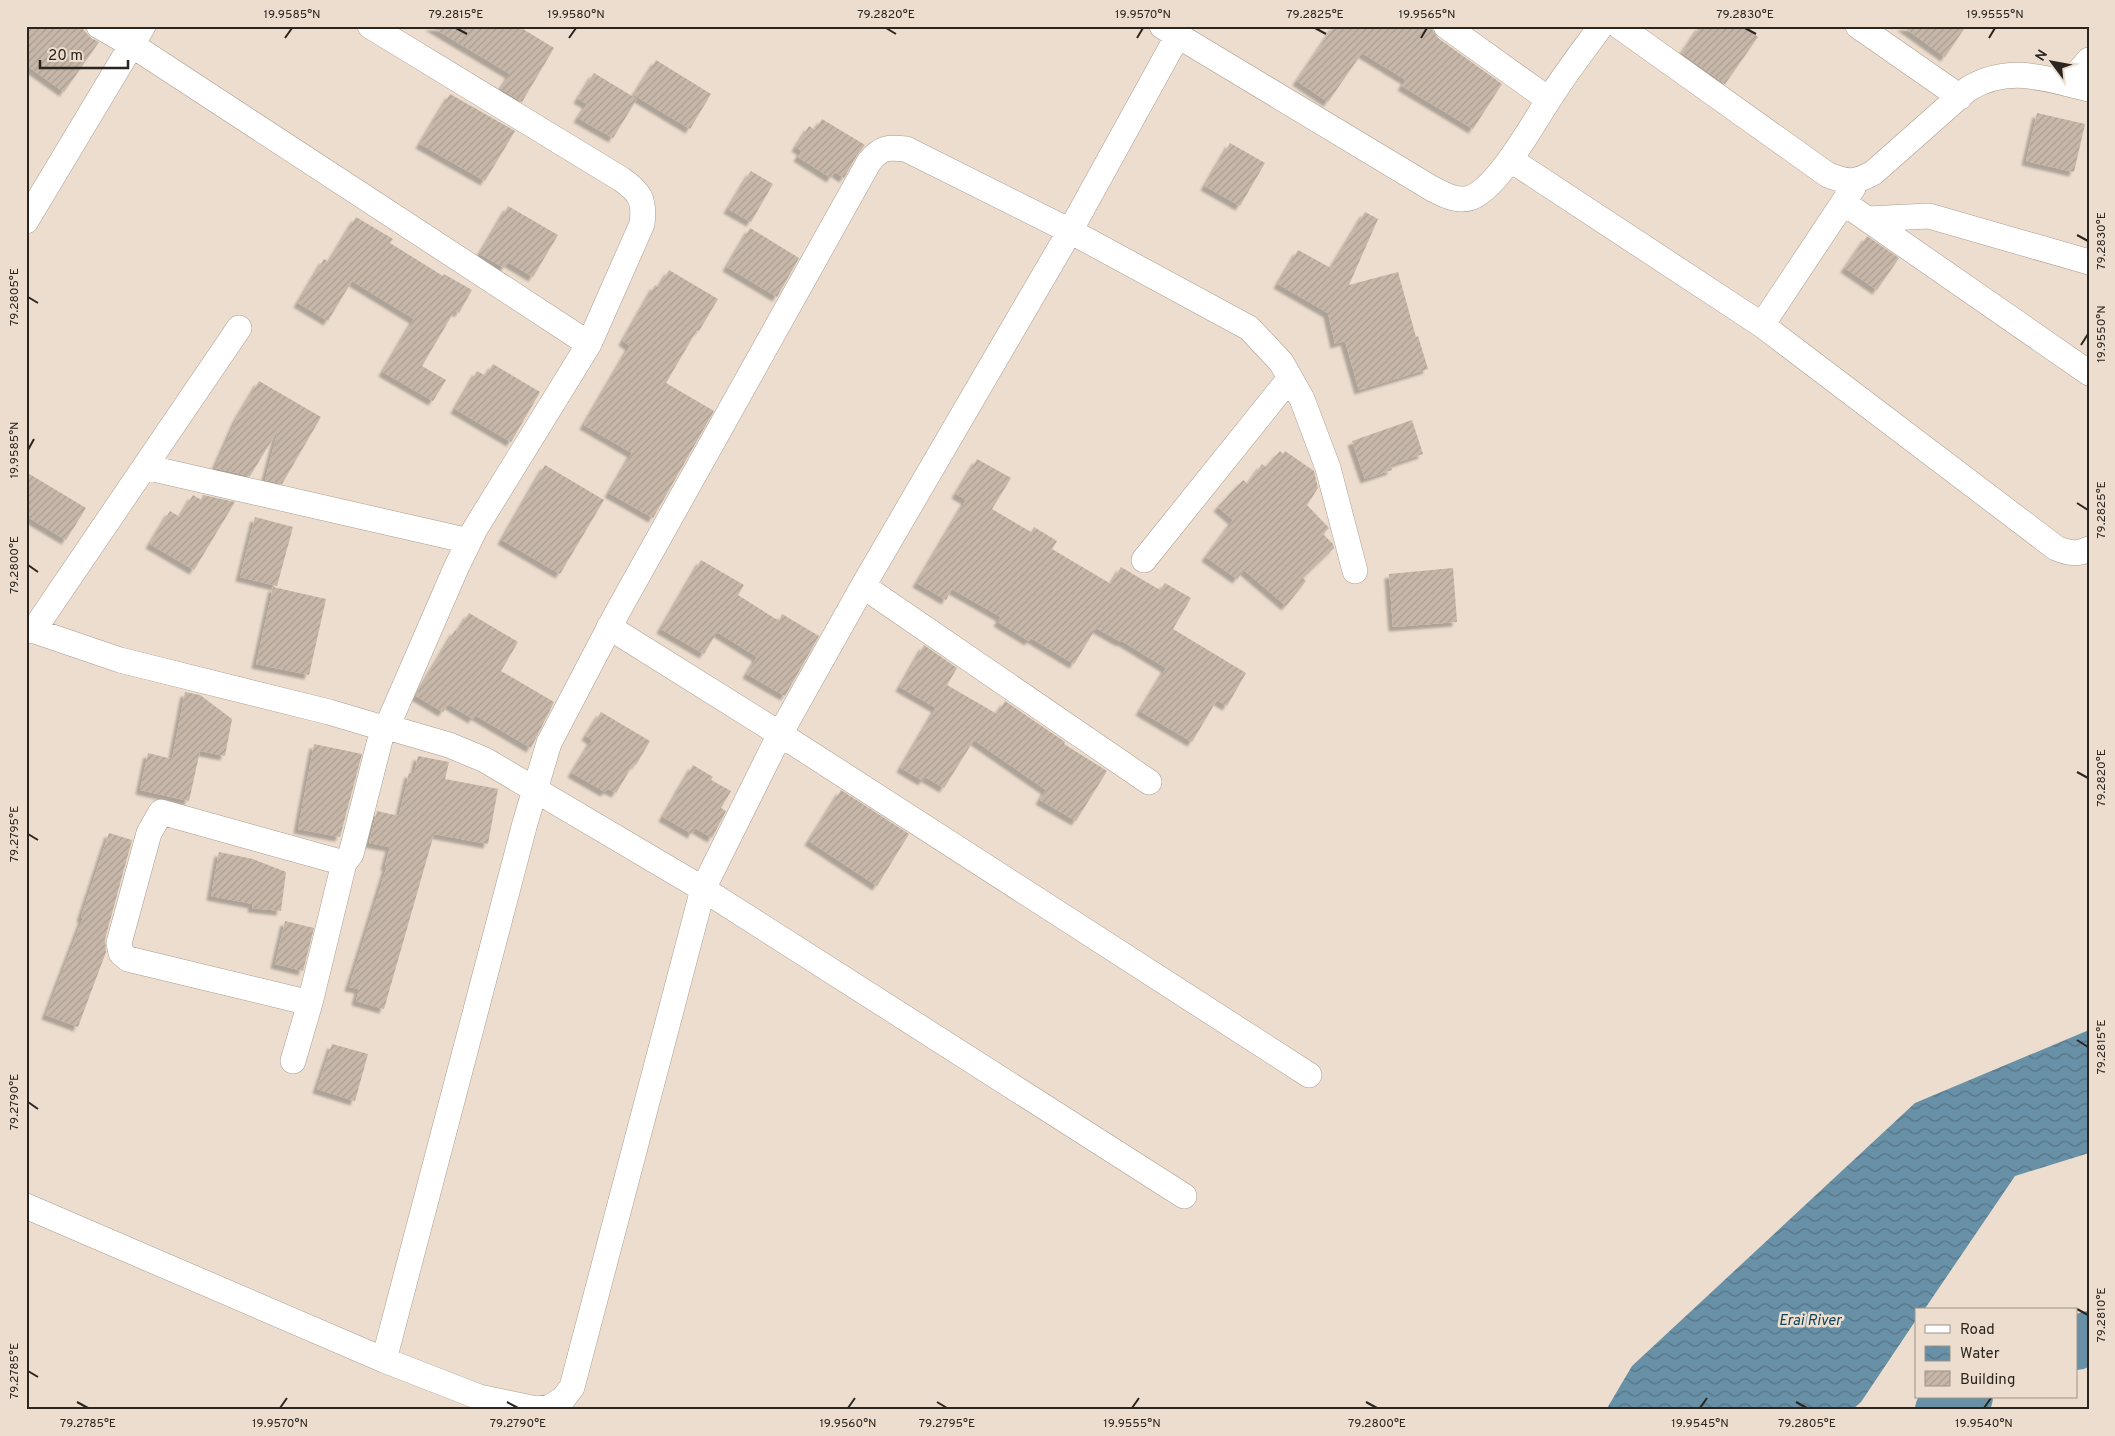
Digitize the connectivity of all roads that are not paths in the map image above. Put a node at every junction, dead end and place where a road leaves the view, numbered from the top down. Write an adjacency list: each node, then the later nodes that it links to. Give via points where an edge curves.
1 (99, 26): 8 (street)
2 (370, 26): 22 (street, via 634,188 641,198 642,224)
3 (1446, 26): 12 (street)
4 (1601, 26): 12 (street)
5 (1620, 26): 14 (street, via 1828,175 1842,181)
6 (1858, 26): 11 (street)
7 (1169, 31): 13 (street, via 1449,197 1458,200 1477,195); 18 (street)
8 (137, 36): 17 (street); 22 (street)
9 (2089, 60): 10 (street)
10 (2078, 87): 11 (street, via 2009,74 1983,80)
11 (1960, 96): 14 (street, via 1873,173)
12 (1548, 100): 13 (street)
13 (1511, 160): 20 (street)
14 (1858, 181): 15 (street)
15 (1844, 202): 16 (street); 20 (street)
16 (1867, 219): 19 (street, via 1929,216); 23 (street)
17 (26, 221)
18 (1070, 231): 24 (street, via 1248,328 1281,362); 30 (street); 31 (street, via 906,149 892,147 878,151)
19 (2089, 262)
20 (1762, 325): 27 (street, via 2056,548 2070,554)
21 (239, 328): 25 (street)
22 (589, 344): 26 (street)
23 (2089, 373)
24 (1290, 378): 28 (street); 29 (street, via 1302,399 1328,468)
25 (145, 467): 26 (street); 32 (street)
26 (469, 542): 33 (street)
27 (2089, 549)
28 (1144, 560)
29 (1355, 571)
30 (863, 586): 34 (street); 35 (street)
31 (609, 627): 34 (street); 36 (street, via 549,743)
32 (30, 629): 33 (street, via 120,660)
33 (385, 727): 36 (street, via 449,745 486,760); 37 (street, via 351,854)
34 (780, 734): 38 (street); 41 (street)
35 (1149, 782)
36 (535, 789): 38 (street); 44 (street)
37 (344, 863): 39 (street); 39 (street, via 161,812 149,834 119,943 121,953 128,959)
38 (703, 889): 42 (street); 44 (street, via 572,1387 563,1400 550,1407 536,1409 478,1397)
39 (310, 1003): 40 (street)
40 (292, 1061)
41 (1309, 1075)
42 (1184, 1196)
43 (26, 1206): 44 (street)
44 (384, 1360)

